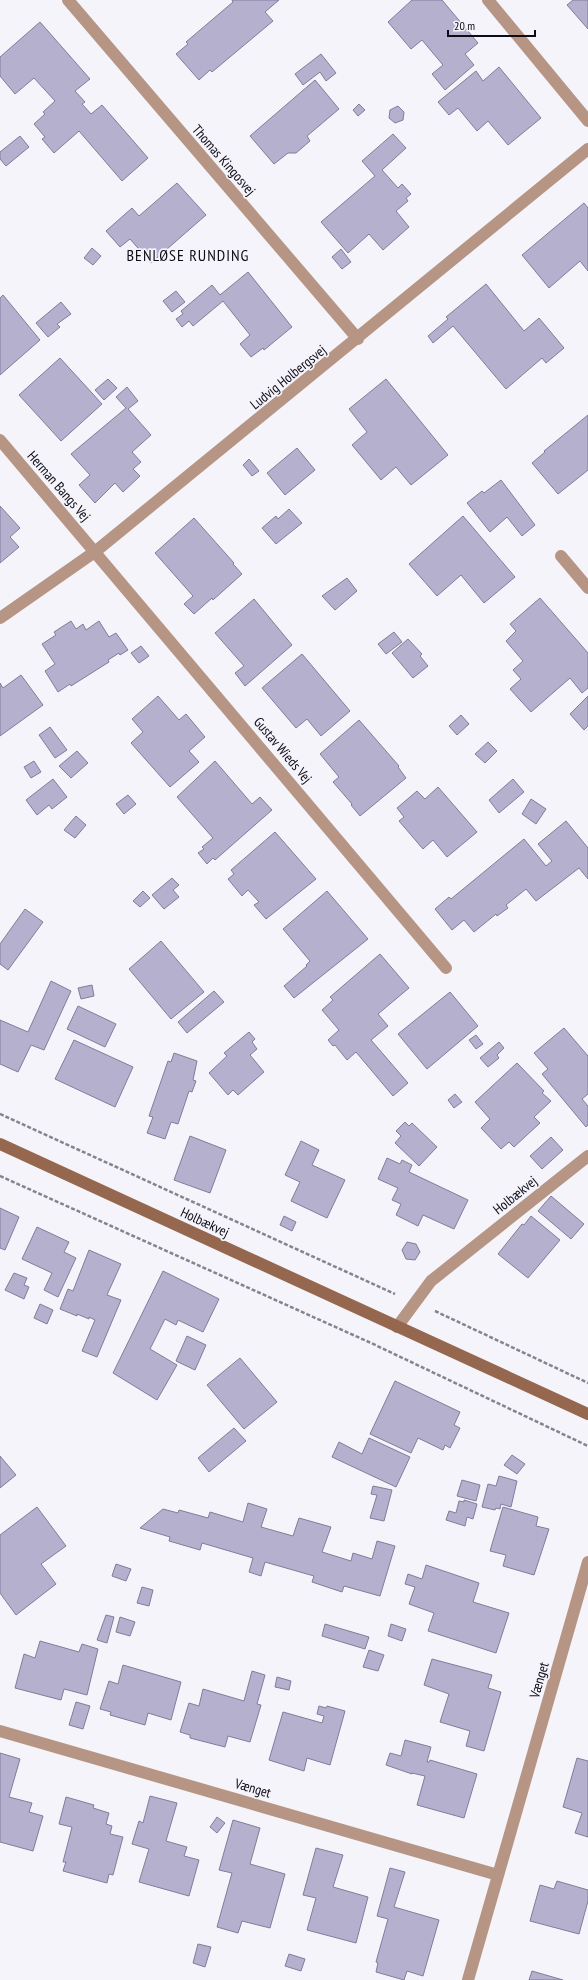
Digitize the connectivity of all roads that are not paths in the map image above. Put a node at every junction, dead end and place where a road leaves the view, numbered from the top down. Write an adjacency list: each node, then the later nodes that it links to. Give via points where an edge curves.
1 (68, 0): 5 (street, Thomas Kingosvej)
2 (488, 0): 3 (street)
3 (588, 121)
4 (588, 150): 5 (street, Ludvig Holbergsvej)
5 (358, 339): 7 (street, Ludvig Holbergsvej)
6 (0, 440): 7 (street, Herman Bangs Vej)
7 (96, 551): 10 (street, Ludvig Holbergsvej); 11 (street, Gustav Wieds Vej)
8 (561, 556): 9 (street)
9 (588, 588)
10 (0, 618)
11 (446, 968)
12 (0, 1144): 14 (main road, Holbækvej)
13 (588, 1156): 14 (street, Holbækvej, via 431,1281)
14 (397, 1327): 15 (main road, Holbækvej)
15 (588, 1414)
16 (588, 1562): 18 (street, Vænget)
17 (0, 1731): 18 (street, Vænget)
18 (498, 1875): 19 (street, Vænget)
19 (468, 1980)

